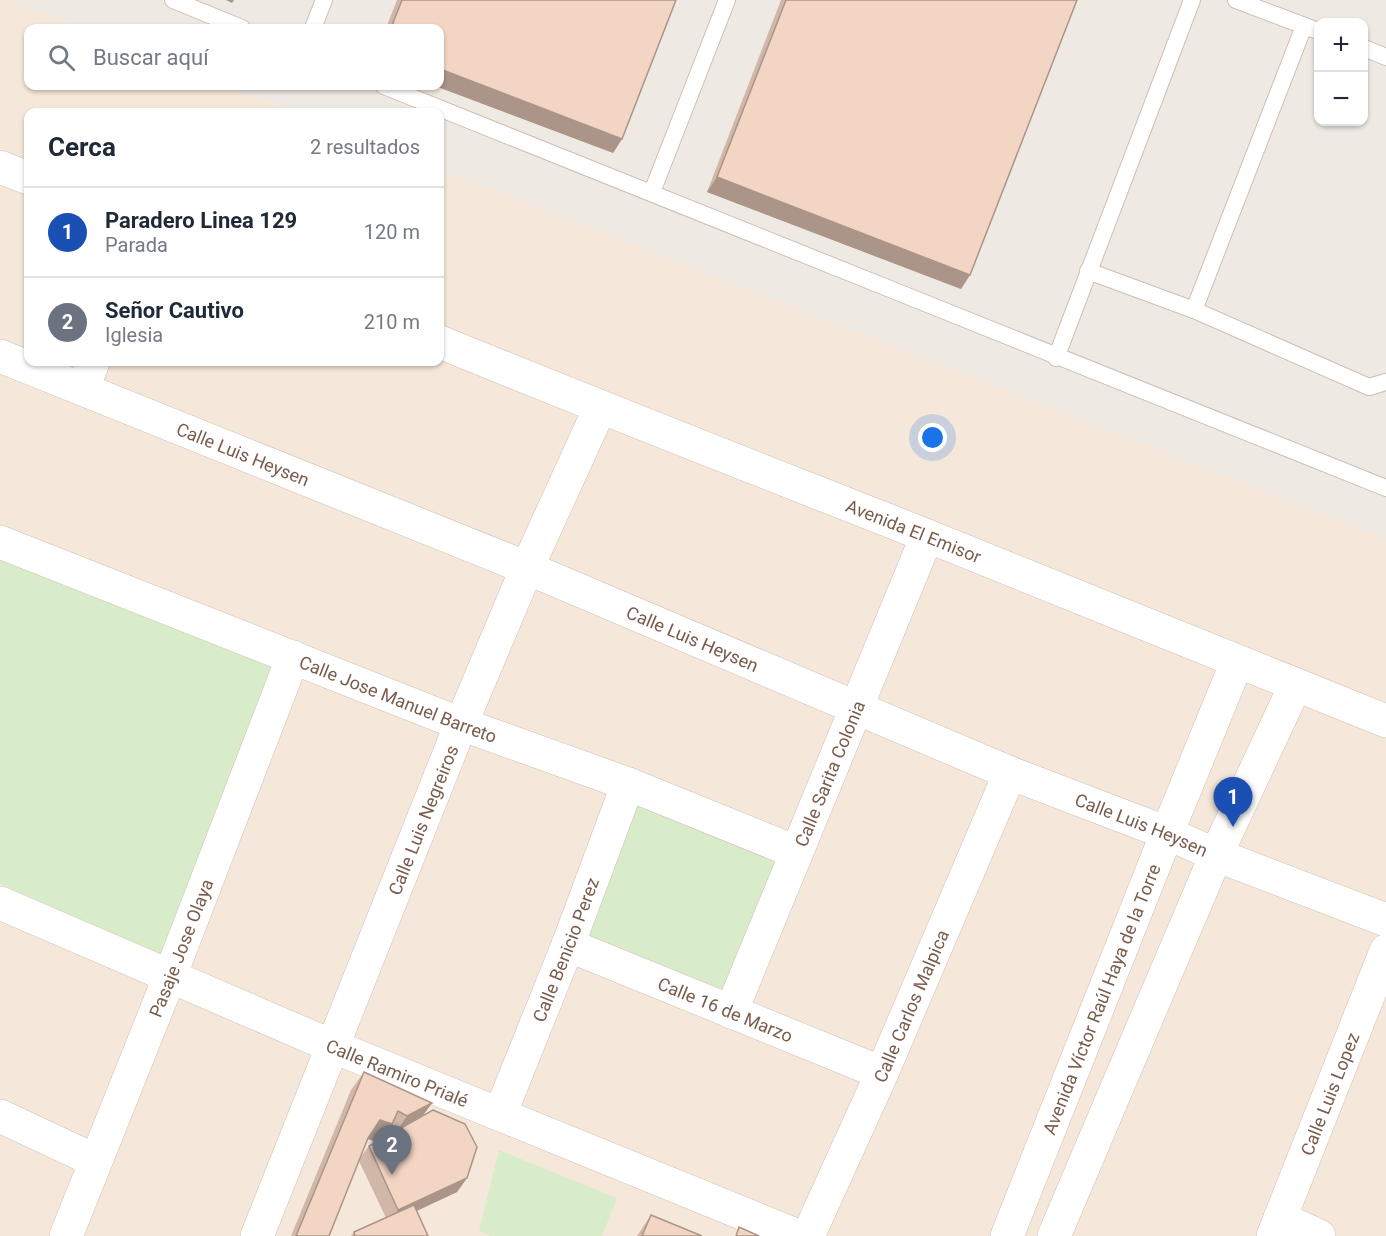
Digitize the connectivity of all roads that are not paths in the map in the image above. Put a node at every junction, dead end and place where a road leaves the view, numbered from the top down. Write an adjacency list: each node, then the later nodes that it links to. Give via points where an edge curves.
1 (172, 0): 6 (lane)
2 (324, 0): 7 (lane)
3 (727, 0): 16 (lane)
4 (1192, 0): 17 (lane)
5 (1236, 0): 8 (lane)
6 (233, 24)
7 (315, 24)
8 (1311, 29): 18 (lane)
9 (1368, 50): 10 (lane)
10 (1386, 57)
11 (394, 90): 12 (lane)
12 (440, 108)
13 (444, 110): 16 (lane)
14 (0, 167): 15 (street)
15 (24, 176)
16 (652, 192): 21 (lane)
17 (1088, 271): 18 (lane); 21 (lane)
18 (1194, 310): 25 (lane, via 1369,387)
19 (444, 344): 26 (street, Avenida El Emisor)
20 (0, 356): 22 (street, Calle Luis Heysen)
21 (1056, 358): 27 (lane)
22 (24, 361)
23 (46, 366): 24 (street, Calle Luis Heysen)
24 (88, 375): 30 (street, Calle Luis Heysen)
25 (1386, 382)
26 (600, 408): 28 (street, Avenida El Emisor); 30 (street, Calle Luis Negreiros)
27 (1386, 488)
28 (927, 536): 32 (street, Avenida El Emisor); 34 (street, Calle Sarita Colonia)
29 (0, 542): 31 (street, Calle Jose Manuel Barreto)
30 (527, 568): 34 (street, Calle Luis Heysen); 36 (street, Calle Luis Negreiros)
31 (293, 657): 36 (street, Calle Jose Manuel Barreto); 46 (street, Pasaje Jose Olaya)
32 (1237, 662): 33 (street, Avenida El Emisor); 39 (street, Avenida Víctor Raúl Haya de la Torre)
33 (1295, 686): 35 (street, Avenida El Emisor); 41 (street)
34 (856, 708): 37 (street, Calle Luis Heysen); 40 (street, Calle Sarita Colonia)
35 (1386, 722)
36 (461, 724): 38 (street, Calle Jose Manuel Barreto); 48 (street, Calle Luis Negreiros)
37 (1010, 773): 39 (street, Calle Luis Heysen); 49 (street, Calle Carlos Malpica)
38 (628, 783): 40 (street, Calle Jose Manuel Barreto); 44 (street, Calle Benicio Perez)
39 (1167, 833): 41 (street, Calle Luis Heysen); 58 (street, Avenida Víctor Raúl Haya de la Torre)
40 (796, 852): 47 (street, Calle Sarita Colonia)
41 (1216, 855): 43 (street, Calle Luis Heysen); 59 (street)
42 (0, 903): 46 (street, Calle Ramiro Prialé)
43 (1386, 920)
44 (568, 945): 47 (street, Calle 16 de Marzo); 50 (street, Calle Benicio Perez)
45 (1386, 951): 53 (street, Calle Luis Lopez)
46 (170, 976): 48 (street, Calle Ramiro Prialé); 52 (street, Pasaje Jose Olaya)
47 (731, 1012): 49 (street, Calle 16 de Marzo)
48 (332, 1046): 50 (street, Calle Ramiro Prialé); 55 (street, Calle Luis Negreiros)
49 (882, 1073): 57 (street, Calle Carlos Malpica)
50 (500, 1114): 56 (street, Calle Ramiro Prialé)
51 (0, 1116): 52 (street)
52 (96, 1161): 54 (street, Pasaje Jose Olaya)
53 (1276, 1227): 60 (street)
54 (66, 1236)
55 (257, 1236)
56 (798, 1236)
57 (808, 1236)
58 (1007, 1236)
59 (1054, 1236)
60 (1319, 1236)

